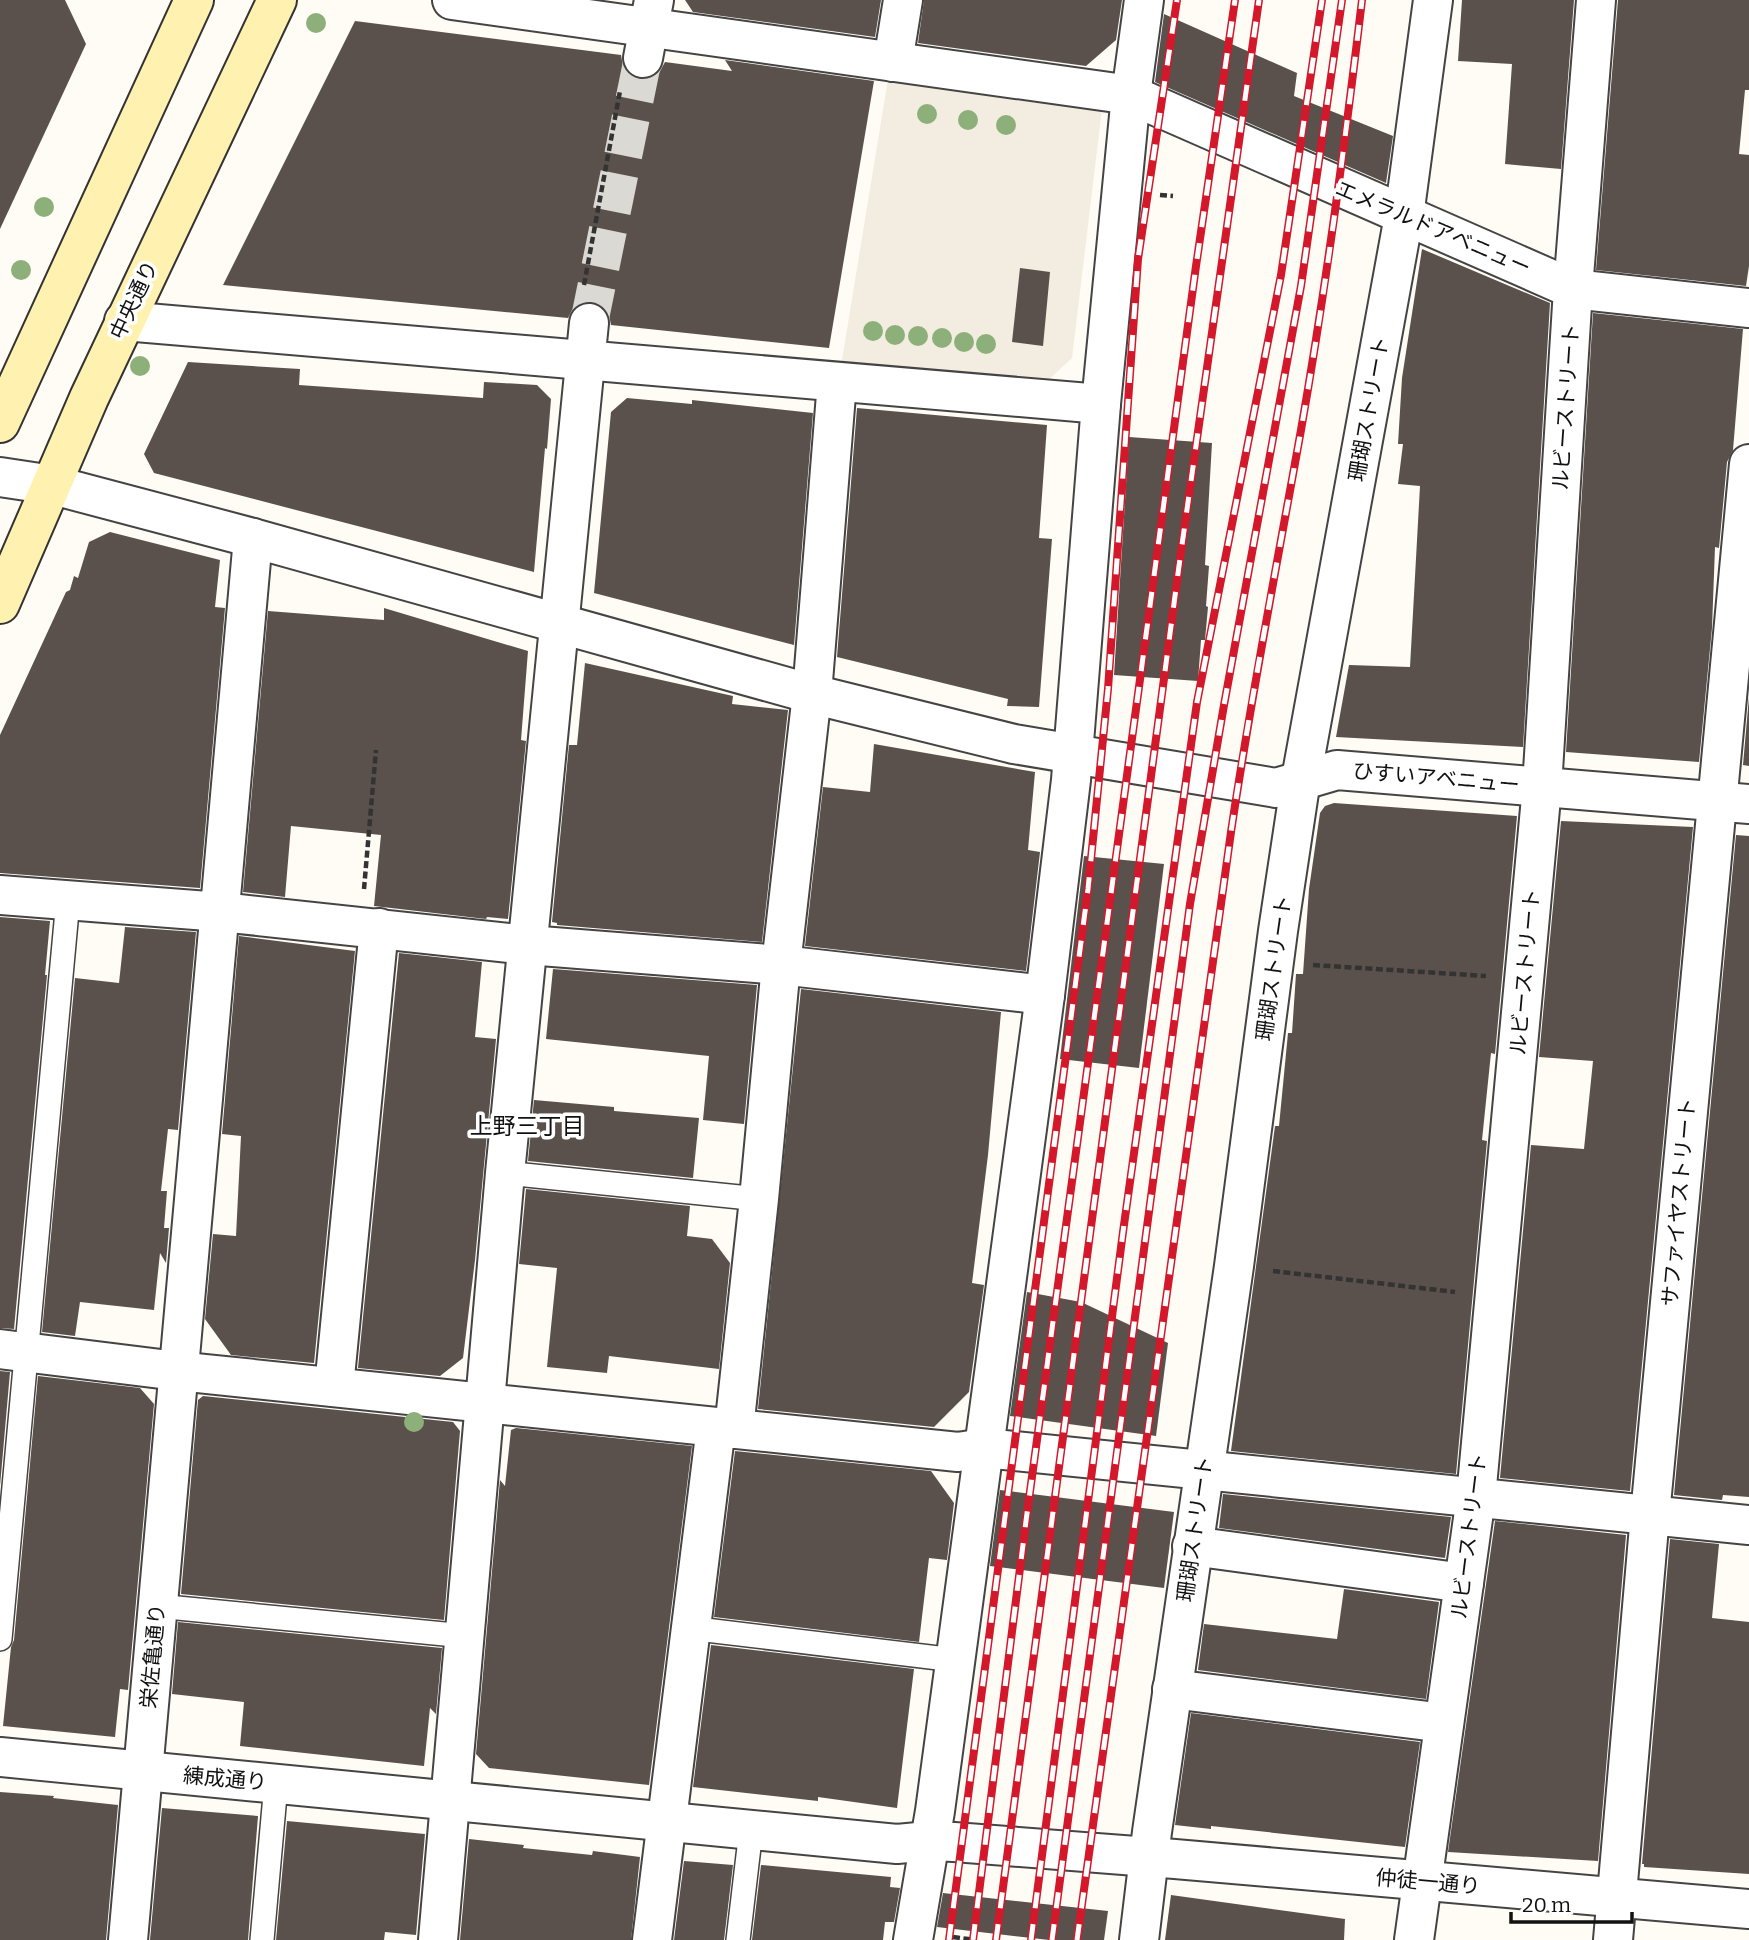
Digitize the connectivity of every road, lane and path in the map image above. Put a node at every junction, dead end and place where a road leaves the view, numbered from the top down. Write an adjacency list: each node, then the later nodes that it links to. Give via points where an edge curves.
1 (194, 0): 19 (main road)
2 (277, 0): 15 (main road, 中央通り)
3 (452, 0): 8 (street, エメラルドアベニュー)
4 (903, 0): 9 (street)
5 (1144, 0): 10 (street)
6 (1433, 0): 11 (street, 珊瑚ストリート)
7 (1596, 0): 12 (street, ルビーストリート)
8 (642, 42): 9 (street, エメラルドアベニュー); 14 (path)
9 (893, 62): 10 (street, エメラルドアベニュー)
10 (1131, 95): 11 (street, エメラルドアベニュー); 18 (street)
11 (1405, 216): 12 (street, エメラルドアベニュー); 29 (street, 珊瑚ストリート)
12 (1573, 289): 13 (street, エメラルドアベニュー); 30 (street, ルビーストリート)
13 (1749, 308)
14 (586, 309): 16 (street)
15 (124, 321): 16 (street); 22 (main road, 中央通り)
16 (584, 360): 17 (street); 25 (street)
17 (837, 382): 18 (street); 26 (street)
18 (1101, 404): 28 (street)
19 (0, 423)
20 (1749, 464): 31 (street, サファイヤストリート)
21 (0, 477): 22 (street, ひすいアベニュー)
22 (52, 485): 23 (street, ひすいアベニュー); 24 (main road, 中央通り)
23 (253, 538): 25 (street, ひすいアベニュー); 34 (street, 栄佐亀通り)
24 (0, 604)
25 (560, 624): 26 (street, ひすいアベニュー); 36 (street)
26 (812, 694): 28 (street, ひすいアベニュー); 38 (street)
27 (376, 750): 35 (path)
28 (1059, 753): 29 (street, ひすいアベニュー, via 1276,788); 40 (street)
29 (1301, 779): 30 (street, ひすいアベニュー, via 1337,770); 37 (street, 珊瑚ストリート)
30 (1542, 786): 31 (street, ひすいアベニュー); 39 (street, ルビーストリート)
31 (1732, 803): 53 (street, サファイヤストリート)
32 (0, 895): 33 (street)
33 (68, 900): 34 (street); 45 (lane)
34 (221, 912): 35 (street); 46 (street, 栄佐亀通り)
35 (370, 927): 36 (street); 47 (street)
36 (528, 945): 38 (street); 41 (street)
37 (1274, 962): 39 (path); 43 (street, 珊瑚ストリート)
38 (781, 965): 40 (street); 42 (street)
39 (1524, 978): 44 (street, ルビーストリート)
40 (1045, 995): 50 (street)
41 (505, 1173): 42 (lane); 48 (street)
42 (759, 1199): 49 (street)
43 (1234, 1266): 44 (path); 51 (street, 珊瑚ストリート)
44 (1494, 1296): 52 (street, ルビーストリート)
45 (12, 1351): 46 (street); 60 (lane)
46 (177, 1371): 47 (street); 57 (street, 栄佐亀通り)
47 (334, 1387): 48 (street)
48 (484, 1403): 49 (street); 59 (street)
49 (725, 1428): 50 (street, via 958,1452); 58 (street)
50 (984, 1448): 51 (street); 61 (street)
51 (1203, 1468): 52 (street); 55 (street, 珊瑚ストリート)
52 (1476, 1496): 53 (street); 56 (street, ルビーストリート)
53 (1650, 1515): 54 (street); 73 (street, サファイヤストリート)
54 (1749, 1525)
55 (1192, 1546): 56 (street); 62 (street, 珊瑚ストリート)
56 (1464, 1583): 63 (street, ルビーストリート)
57 (157, 1606): 59 (lane); 65 (street, 栄佐亀通り)
58 (690, 1628): 61 (lane); 68 (street)
59 (465, 1636): 67 (street)
60 (0, 1639)
61 (955, 1660): 70 (street)
62 (1172, 1689): 63 (street); 71 (street, 珊瑚ストリート)
63 (1444, 1723): 72 (street, ルビーストリート)
64 (0, 1757): 65 (street, 練成通り)
65 (144, 1772): 66 (street, 練成通り); 75 (street, 栄佐亀通り)
66 (276, 1784): 67 (street, 練成通り); 76 (lane)
67 (450, 1801): 68 (street, 練成通り); 77 (street)
68 (666, 1822): 69 (street, 練成通り); 78 (street)
69 (751, 1830): 70 (street, 仲徒一通り, via 897,1844); 79 (lane)
70 (929, 1841): 71 (street, 仲徒一通り); 80 (street)
71 (1149, 1857): 72 (street, 仲徒一通り); 81 (street, 珊瑚ストリート)
72 (1423, 1881): 73 (street, 仲徒一通り); 82 (street, ルビーストリート)
73 (1617, 1898): 74 (street, 仲徒一通り); 83 (street, サファイヤストリート)
74 (1749, 1909)
75 (128, 1940)
76 (262, 1940)
77 (438, 1940)
78 (652, 1940)
79 (738, 1940)
80 (913, 1940)
81 (1139, 1940)
82 (1414, 1940)
83 (1613, 1940)

